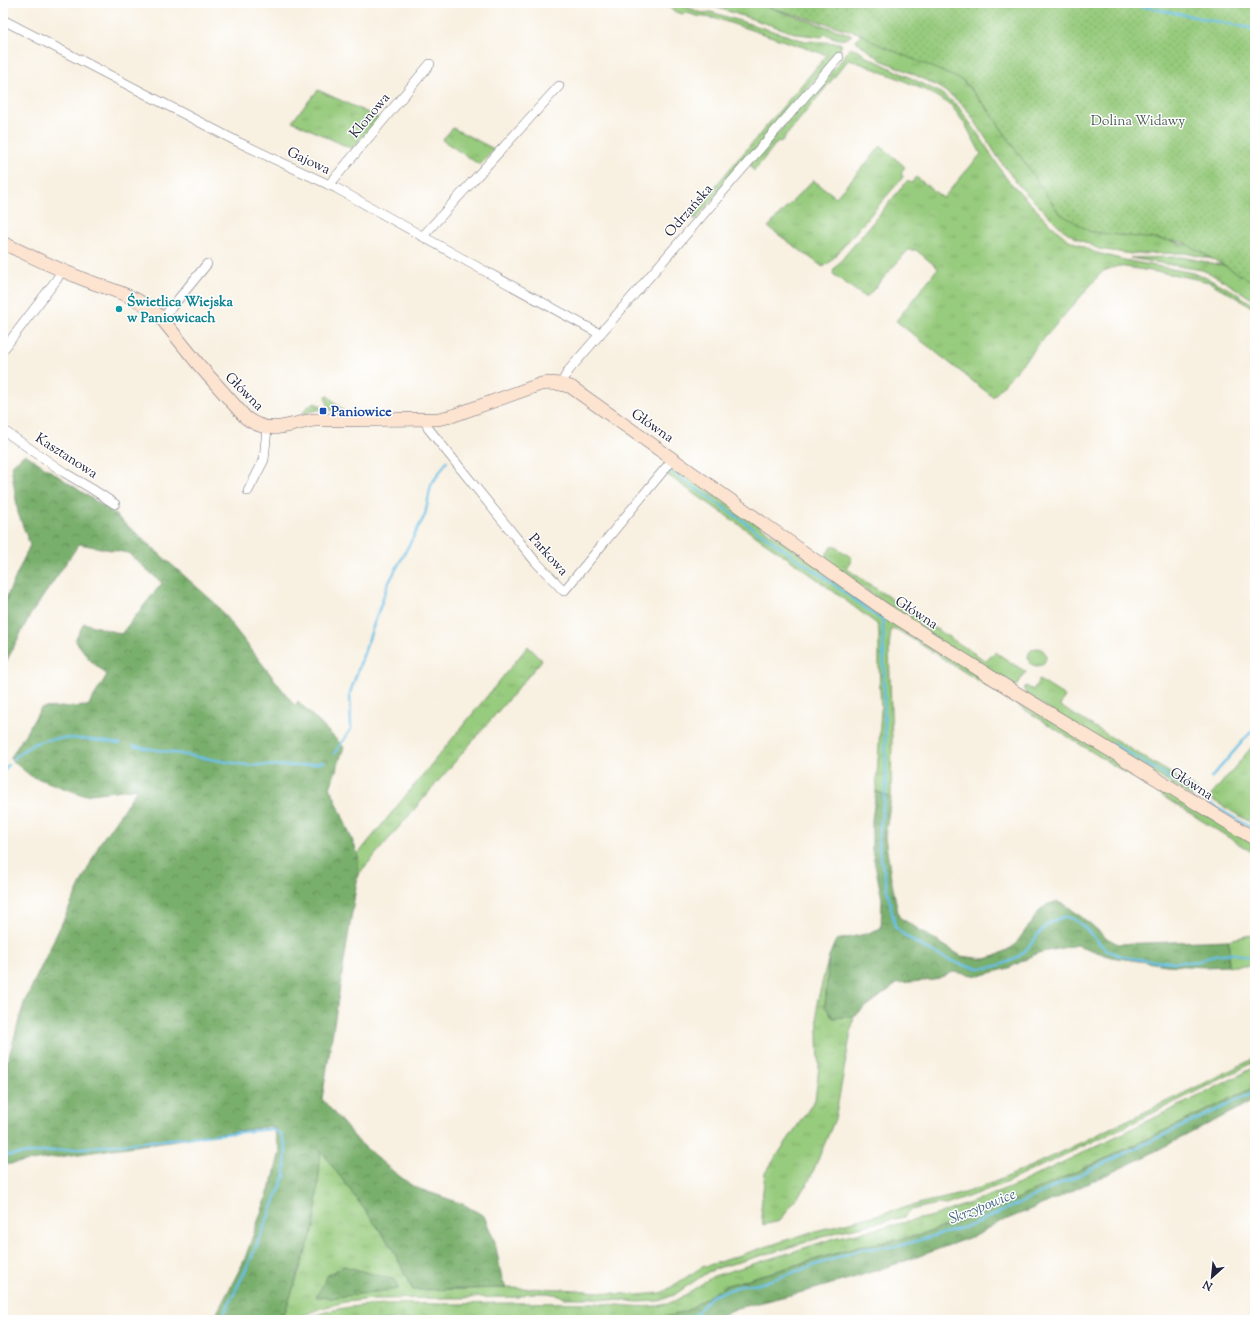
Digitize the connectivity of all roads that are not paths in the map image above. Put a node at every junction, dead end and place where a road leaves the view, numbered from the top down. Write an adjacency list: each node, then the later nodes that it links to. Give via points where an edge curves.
1 (3, 20): 5 (street, Gajowa, via 238,142)
2 (839, 57): 11 (street, Odrzańska)
3 (430, 64): 5 (street, Klonowa)
4 (559, 86): 6 (street)
5 (329, 185): 6 (street, Gajowa)
6 (423, 236): 11 (street, Gajowa)
7 (3, 243): 9 (street, Główna)
8 (207, 264): 10 (street)
9 (62, 270): 10 (street, Główna, via 141,302); 12 (street)
10 (162, 319): 15 (street, Główna, via 199,366 246,418)
11 (600, 334): 13 (street, Odrzańska, via 569,370)
12 (3, 350)
13 (561, 384): 14 (street, Główna, via 541,384 452,416); 17 (street, Główna, via 580,392)
14 (425, 420): 15 (street, Główna, via 321,420); 17 (street, Parkowa, via 428,428 534,562 564,591)
15 (267, 428): 18 (street, via 264,460)
16 (3, 430): 19 (street, Kasztanowa)
17 (673, 459): 20 (street, Główna, via 910,627)
18 (248, 491)
19 (115, 504)
20 (1255, 840)

